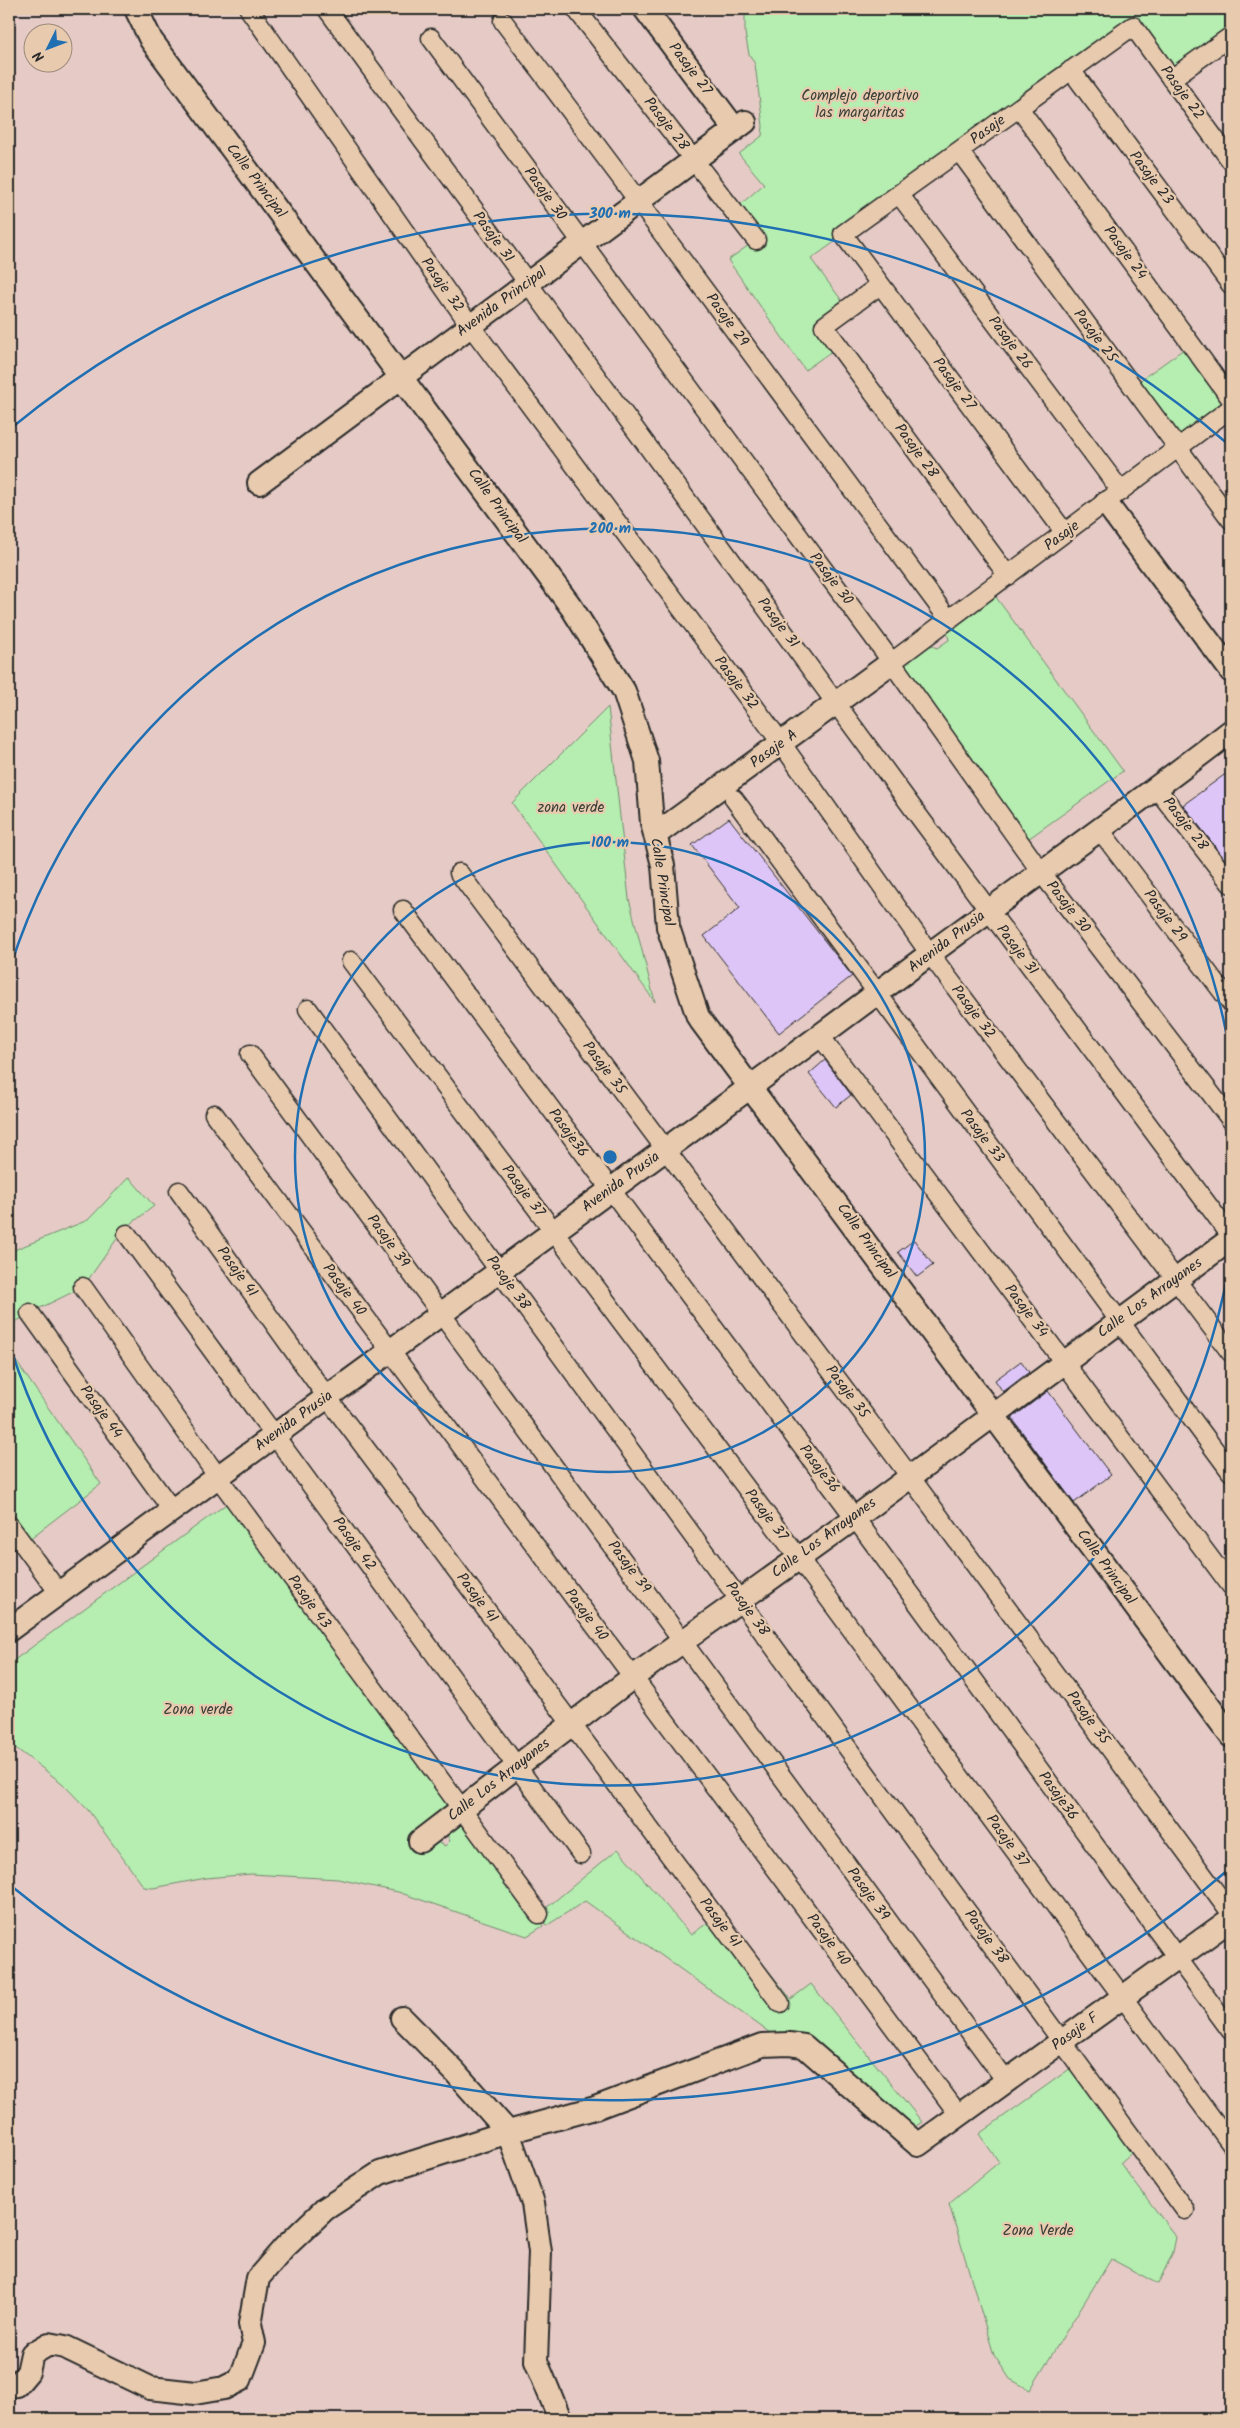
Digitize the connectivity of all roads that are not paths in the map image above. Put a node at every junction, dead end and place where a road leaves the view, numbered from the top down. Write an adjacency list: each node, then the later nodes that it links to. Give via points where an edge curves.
1 (136, 9): 26 (street, Calle Principal, via 151,40)
2 (249, 9): 25 (street, Pasaje 32)
3 (328, 9): 22 (street, Pasaje 31)
4 (576, 9): 15 (street, Pasaje 28)
5 (645, 9): 13 (street, Pasaje 27)
6 (503, 21): 18 (street, Pasaje 29)
7 (1133, 26): 10 (street, Pasaje); 11 (street, Pasaje 22)
8 (431, 38): 21 (street, Pasaje 30)
9 (1228, 45): 11 (street)
10 (1071, 70): 12 (street, Pasaje); 24 (street, Pasaje 23)
11 (1172, 79): 16 (street, Pasaje 22)
12 (1019, 108): 14 (street, Pasaje); 27 (street, Pasaje 24)
13 (740, 126): 15 (street, Avenida Principal)
14 (958, 151): 17 (street, Pasaje); 29 (street, Pasaje 25)
15 (694, 160): 18 (street, Avenida Principal); 20 (street, Pasaje 28)
16 (1231, 161)
17 (898, 194): 19 (street, Pasaje); 31 (street, Pasaje 26)
18 (639, 202): 21 (street, Avenida Principal); 35 (street, Pasaje 29)
19 (843, 234): 23 (street, Pasaje 27)
20 (756, 240)
21 (581, 244): 22 (street, Avenida Principal); 36 (street, Pasaje 30)
22 (526, 284): 25 (street, Avenida Principal); 38 (street, Pasaje 31)
23 (880, 285): 33 (street, Pasaje 27); 34 (street, Pasaje 28, via 824,326)
24 (1231, 285)
25 (470, 325): 26 (street, Avenida Principal); 40 (street, Pasaje 32)
26 (401, 375): 30 (street, Avenida Principal); 44 (street, Calle Principal, via 572,608 624,691 647,760)
27 (1231, 399)
28 (1231, 408): 29 (street, Pasaje)
29 (1178, 448): 31 (street, Pasaje); 32 (street, Pasaje 25)
30 (259, 483)
31 (1113, 497): 33 (street, Pasaje); 37 (street, Pasaje 26)
32 (1231, 520)
33 (1065, 533): 34 (street, Pasaje)
34 (1008, 576): 35 (street, Pasaje)
35 (949, 620): 36 (street, Pasaje)
36 (892, 662): 38 (street, Pasaje A); 45 (street, Pasaje 30)
37 (1231, 671)
38 (837, 703): 40 (street, Pasaje A); 49 (street, Pasaje 31)
39 (1231, 731): 41 (street, Avenida Prusia)
40 (781, 744): 44 (street, Pasaje A); 50 (street, Pasaje 32)
41 (1157, 789): 43 (street, Avenida Prusia); 47 (street, Pasaje 28)
42 (734, 799): 52 (street, Pasaje 33)
43 (1100, 830): 45 (street, Avenida Prusia); 53 (street, Pasaje 29)
44 (655, 835): 57 (street, Calle Principal, via 663,865 668,927 698,1017)
45 (1041, 872): 49 (street, Avenida Prusia); 59 (street, Pasaje 30)
46 (459, 873): 60 (street, Pasaje 35)
47 (1231, 884)
48 (404, 910): 61 (street, Pasaje36)
49 (988, 912): 50 (street, Avenida Prusia); 65 (street, Pasaje 31)
50 (930, 954): 52 (street, Avenida Prusia); 67 (street, Pasaje 32)
51 (351, 961): 63 (street, Pasaje 37)
52 (876, 995): 55 (street, Avenida Prusia); 71 (street, Pasaje 33)
53 (1231, 1003)
54 (308, 1009): 66 (street, Pasaje 38)
55 (821, 1037): 57 (street, Avenida Prusia); 74 (street, Pasaje 34)
56 (250, 1054): 70 (street, Pasaje 39)
57 (752, 1087): 60 (street, Avenida Prusia); 76 (street, Calle Principal)
58 (214, 1114): 72 (street, Pasaje 40)
59 (1231, 1120)
60 (665, 1150): 61 (street, Avenida Prusia); 79 (street, Pasaje 35)
61 (610, 1190): 63 (street, Avenida Prusia); 82 (street, Pasaje36)
62 (179, 1191): 75 (street, Pasaje 41)
63 (553, 1232): 66 (street, Avenida Prusia); 84 (street, Pasaje 37)
64 (127, 1234): 77 (street, Pasaje 42)
65 (1231, 1237): 67 (street, Calle Los Arrayanes)
66 (499, 1271): 70 (street, Avenida Prusia); 87 (street, Pasaje 38)
67 (1177, 1279): 71 (street, Calle Los Arrayanes); 73 (street, Pasaje 32)
68 (83, 1287): 80 (street, Pasaje 43)
69 (30, 1313): 81 (street, Pasaje 44)
70 (441, 1314): 72 (street, Avenida Prusia); 89 (street, Pasaje 39)
71 (1120, 1321): 74 (street, Calle Los Arrayanes); 78 (street, Pasaje 33)
72 (390, 1351): 75 (street, Avenida Prusia); 90 (street, Pasaje 40)
73 (1231, 1353)
74 (1064, 1362): 76 (street, Calle Los Arrayanes); 85 (street, Pasaje 34)
75 (327, 1397): 77 (street, Avenida Prusia); 91 (street, Pasaje 41)
76 (993, 1414): 79 (street, Calle Los Arrayanes); 92 (street, Calle Principal)
77 (275, 1435): 80 (street, Avenida Prusia); 93 (street, Pasaje 42)
78 (1231, 1472)
79 (910, 1476): 82 (street, Calle Los Arrayanes); 97 (street, Pasaje 35)
80 (218, 1477): 81 (street, Avenida Prusia); 94 (street, Pasaje 43)
81 (172, 1510): 86 (street, Avenida Prusia)
82 (855, 1518): 84 (street, Calle Los Arrayanes); 100 (street, Pasaje36)
83 (9, 1525): 86 (street)
84 (798, 1557): 87 (street, Calle Los Arrayanes); 101 (street, Pasaje 37)
85 (1231, 1586)
86 (59, 1593): 88 (street, Avenida Prusia)
87 (740, 1599): 89 (street, Calle Los Arrayanes); 105 (street, Pasaje 38)
88 (9, 1630)
89 (683, 1641): 90 (street, Calle Los Arrayanes); 106 (street, Pasaje 39)
90 (633, 1678): 91 (street, Calle Los Arrayanes); 107 (street, Pasaje 40)
91 (571, 1724): 93 (street, Calle Los Arrayanes); 102 (street, Pasaje 41)
92 (1231, 1736)
93 (517, 1766): 94 (street, Calle Los Arrayanes); 96 (street, Pasaje 42)
94 (461, 1810): 95 (street, Calle Los Arrayanes); 98 (street, Pasaje 43)
95 (420, 1841)
96 (581, 1854)
97 (1231, 1913)
98 (539, 1914)
99 (1231, 1919): 100 (street, Pasaje F)
100 (1177, 1958): 101 (street, Pasaje F); 104 (street, Pasaje36)
101 (1122, 1998): 105 (street, Pasaje F); 109 (street, Pasaje 37)
102 (780, 2003)
103 (402, 2018): 108 (street)
104 (1231, 2031)
105 (1062, 2041): 106 (street, Pasaje F); 110 (street, Pasaje 38)
106 (1006, 2081): 107 (street, Pasaje F)
107 (959, 2115): 108 (street, Pasaje F, via 918,2145 804,2046 789,2044 762,2046 594,2108)
108 (508, 2132): 111 (street, via 380,2173 325,2209 258,2278 250,2324 254,2343 240,2380 224,2388 195,2393 150,2388 66,2347 49,2344 32,2354 28,2372 17,2385); 112 (street, via 533,2203 540,2252 536,2361)
109 (1231, 2144)
110 (1186, 2210)
111 (9, 2386)
112 (560, 2419)

